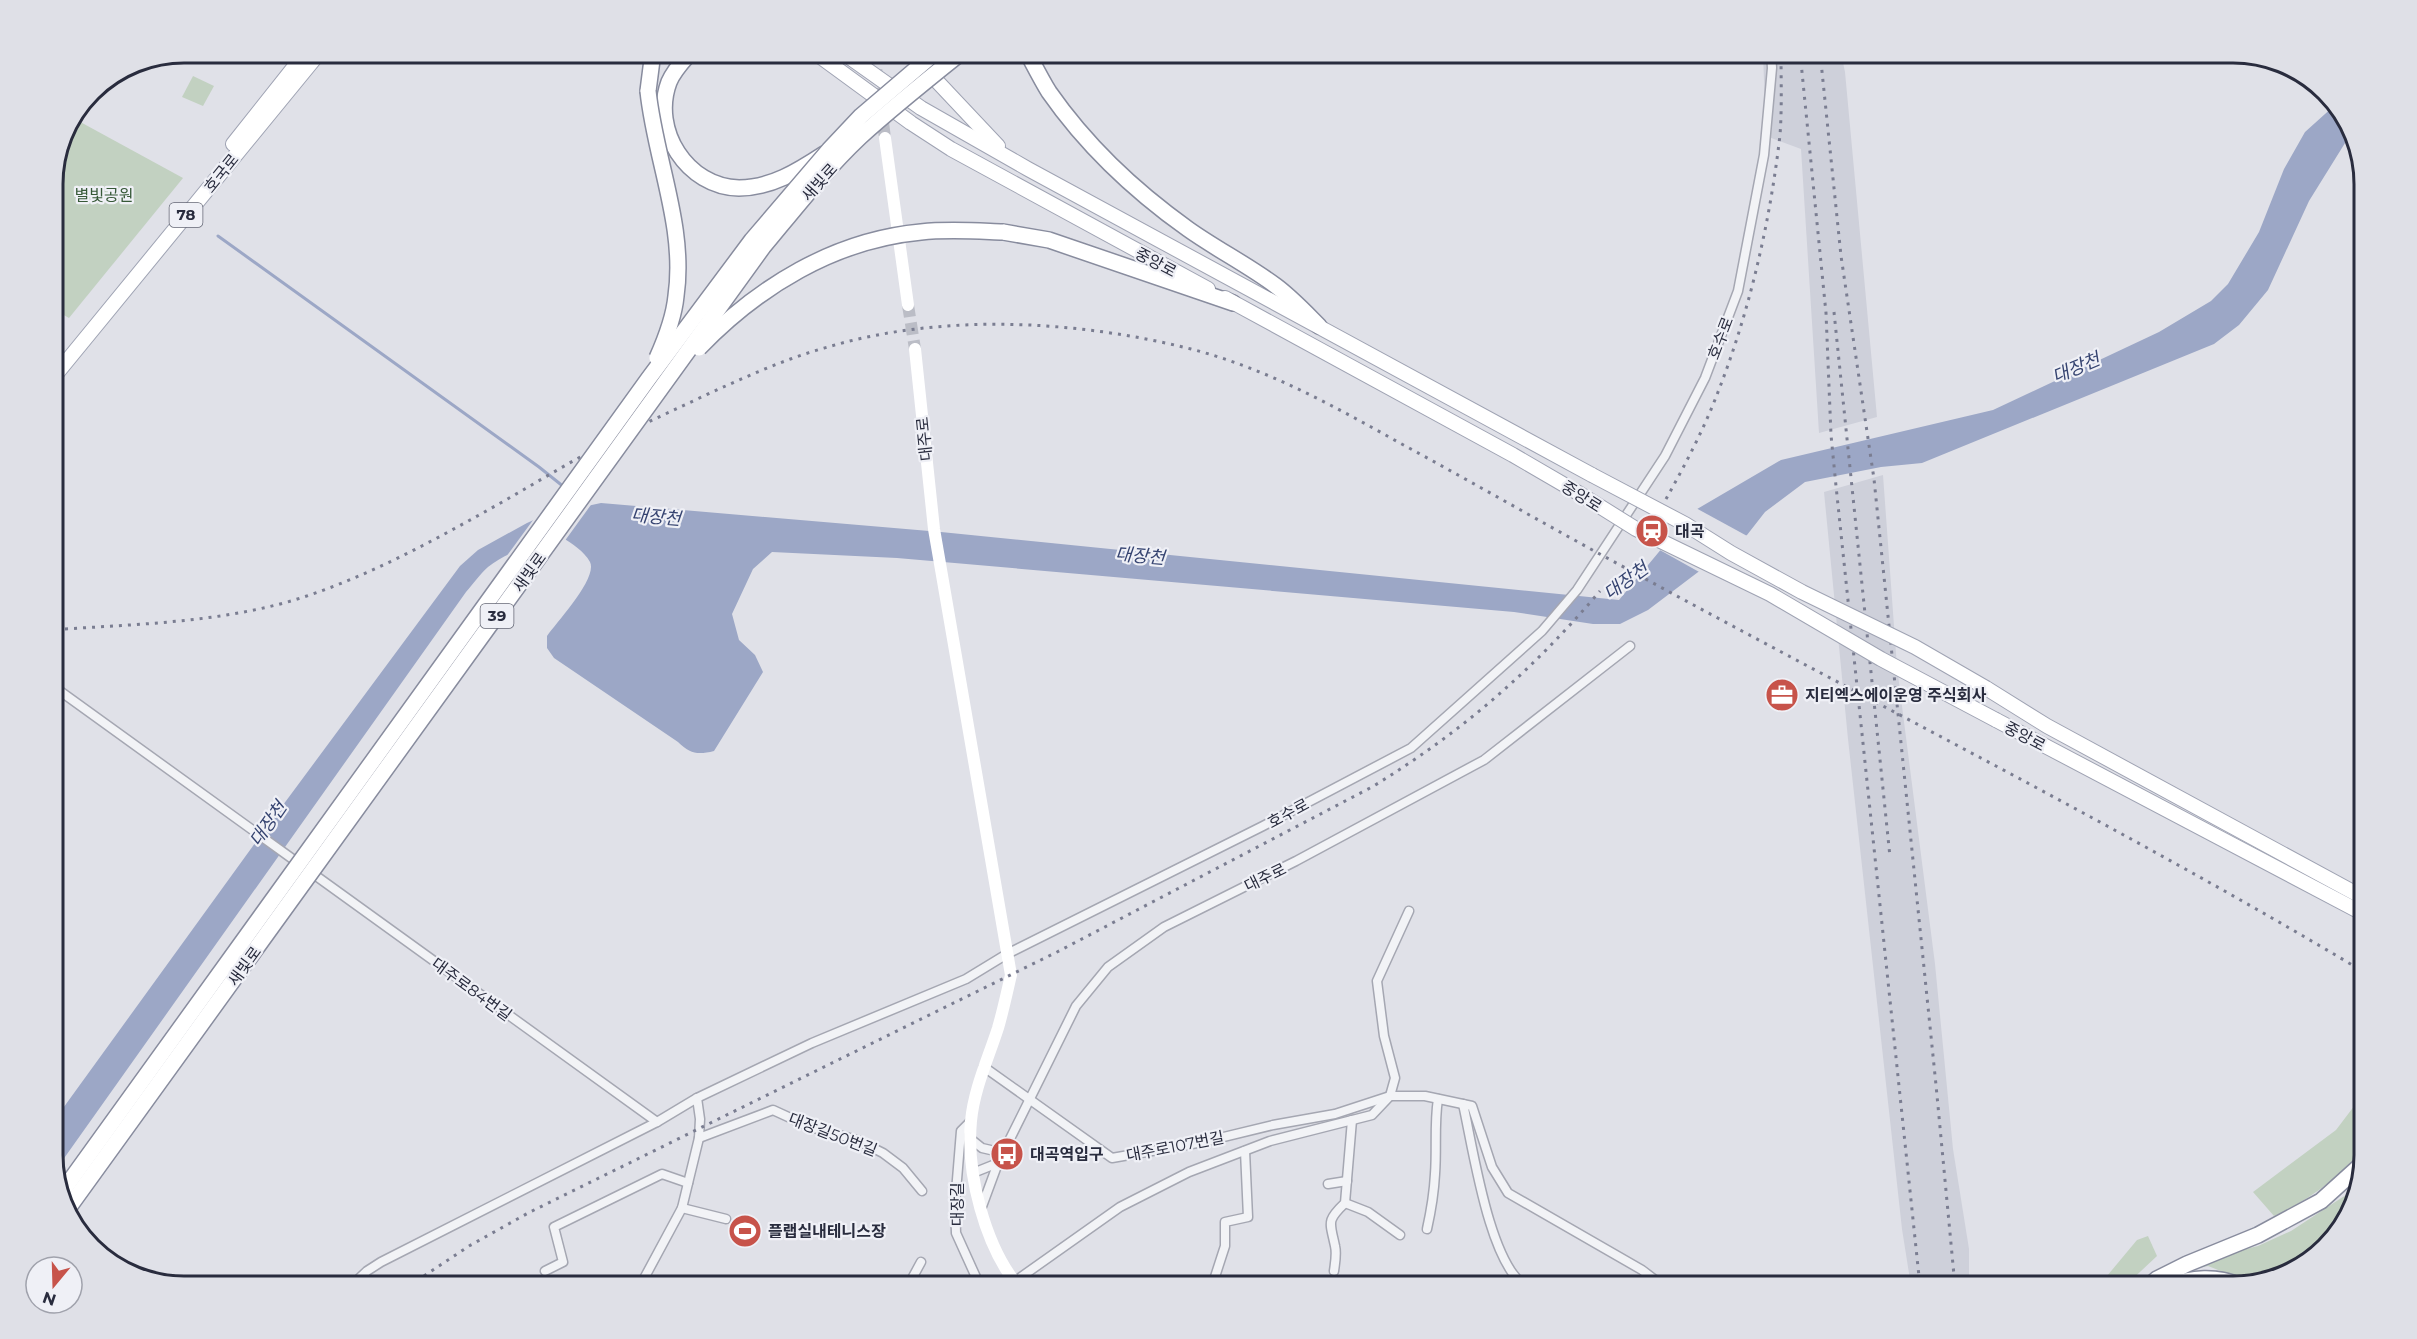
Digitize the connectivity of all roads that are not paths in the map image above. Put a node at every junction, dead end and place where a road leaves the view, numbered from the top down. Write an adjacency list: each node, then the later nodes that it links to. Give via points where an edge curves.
1 (297, 63): 21 (main road, 호국로 / 78)
2 (311, 63): 22 (main road, 호국로 / 78)
3 (652, 63): 23 (highway, bridge, via 648,91 651,119 673,215 678,277 669,330)
4 (682, 63): 15 (highway, bridge, via 669,82 664,110 669,139 695,172 716,184 739,188 767,184)
5 (820, 63): 13 (main road)
6 (829, 63): 13 (main road, 중앙로)
7 (858, 63): 16 (main road, 중앙로, via 921,108)
8 (923, 63): 15 (highway, 새빛로 / 39, bridge, via 861,116)
9 (924, 63): 16 (main road)
10 (948, 63): 24 (highway, 새빛로 / 39, bridge, via 859,138 807,193 756,256)
11 (1033, 63): 19 (highway, via 1049,92 1079,129 1144,195 1274,285)
12 (1772, 63): 30 (street, 호수로, via 1764,155 1738,291 1705,378 1665,456 1577,591 1542,632 1411,748)
13 (911, 123): 17 (main road, 중앙로, via 1006,181)
14 (885, 138): 18 (street)
15 (829, 150): 23 (highway, 새빛로 / 39, bridge, via 752,240)
16 (1012, 160): 19 (main road, 중앙로)
17 (1233, 303): 24 (highway, bridge, via 1059,243 1003,232 920,232 885,238 800,268 748,303); 28 (main road, 중앙로, bridge, via 1514,454 1636,529 1770,594 1911,676)
18 (908, 305)
19 (1319, 326): 27 (main road, 중앙로, bridge, via 1802,592 1915,647 2047,726)
20 (915, 349): 30 (street, 대주로, via 940,571)
21 (63, 353)
22 (63, 366)
23 (649, 378): 50 (highway, 새빛로 / 39, bridge)
24 (669, 378): 52 (highway, 새빛로 / 39, bridge)
25 (1630, 646): 35 (street, 대주로, via 1484,760 1164,927 1108,967 1076,1006)
26 (63, 693): 39 (street, 대주로84번길)
27 (2354, 893)
28 (2354, 909)
29 (1409, 911): 32 (street, via 1377,981 1384,1036 1395,1078)
30 (1006, 954): 31 (street, via 1011,975); 33 (street, via 966,979 812,1043)
31 (984, 1067): 35 (street, 대주로107번길); 38 (street)
32 (1390, 1096): 34 (street, 대주로107번길); 35 (street, 대주로107번길, via 1335,1114 1112,1158); 37 (street, 대주로107번길, via 1372,1114)
33 (697, 1098): 39 (street); 40 (street)
34 (1438, 1099): 36 (street, 대주로107번길); 57 (street, via 1436,1172)
35 (1029, 1100): 42 (street, 대주로)
36 (1463, 1104): 69 (street, via 1492,1231); 70 (street, via 1472,1106 1492,1167 1508,1193)
37 (1352, 1120): 43 (street, 대주로107번길); 47 (street)
38 (971, 1121): 41 (street); 65 (street, 대장길, via 961,1131 955,1204 956,1233)
39 (657, 1122): 62 (street, via 381,1262)
40 (699, 1138): 48 (street); 51 (street, 대장길50번길, via 773,1110 883,1152)
41 (972, 1140): 42 (street, via 995,1151); 46 (street)
42 (1007, 1145): 44 (street, 대주로)
43 (1245, 1151): 67 (street, 대주로107번길, via 1189,1172 1120,1207); 68 (street, 대주로107번길, via 1248,1217 1225,1222 1225,1246)
44 (998, 1163): 46 (street); 55 (street, 대주로)
45 (2353, 1172): 71 (highway, via 2321,1201 2258,1235)
46 (973, 1173): 55 (street)
47 (1347, 1181): 49 (street); 53 (street)
48 (688, 1183): 54 (street); 60 (street, via 662,1174 554,1227 564,1262)
49 (1328, 1184)
50 (67, 1185)
51 (922, 1191)
52 (73, 1202)
53 (1345, 1203): 58 (street, via 1368,1212); 61 (street, via 1332,1215 1329,1225 1336,1249)
54 (682, 1208): 56 (street); 63 (street)
55 (981, 1210): 66 (street)
56 (726, 1219)
57 (1427, 1229)
58 (1400, 1235)
59 (921, 1263): 64 (street)
60 (545, 1271)
61 (1334, 1271)
62 (362, 1276)
63 (646, 1276)
64 (914, 1276)
65 (975, 1276)
66 (1008, 1276)
67 (1024, 1276)
68 (1215, 1276)
69 (1511, 1276)
70 (1650, 1276)
71 (2163, 1276)

